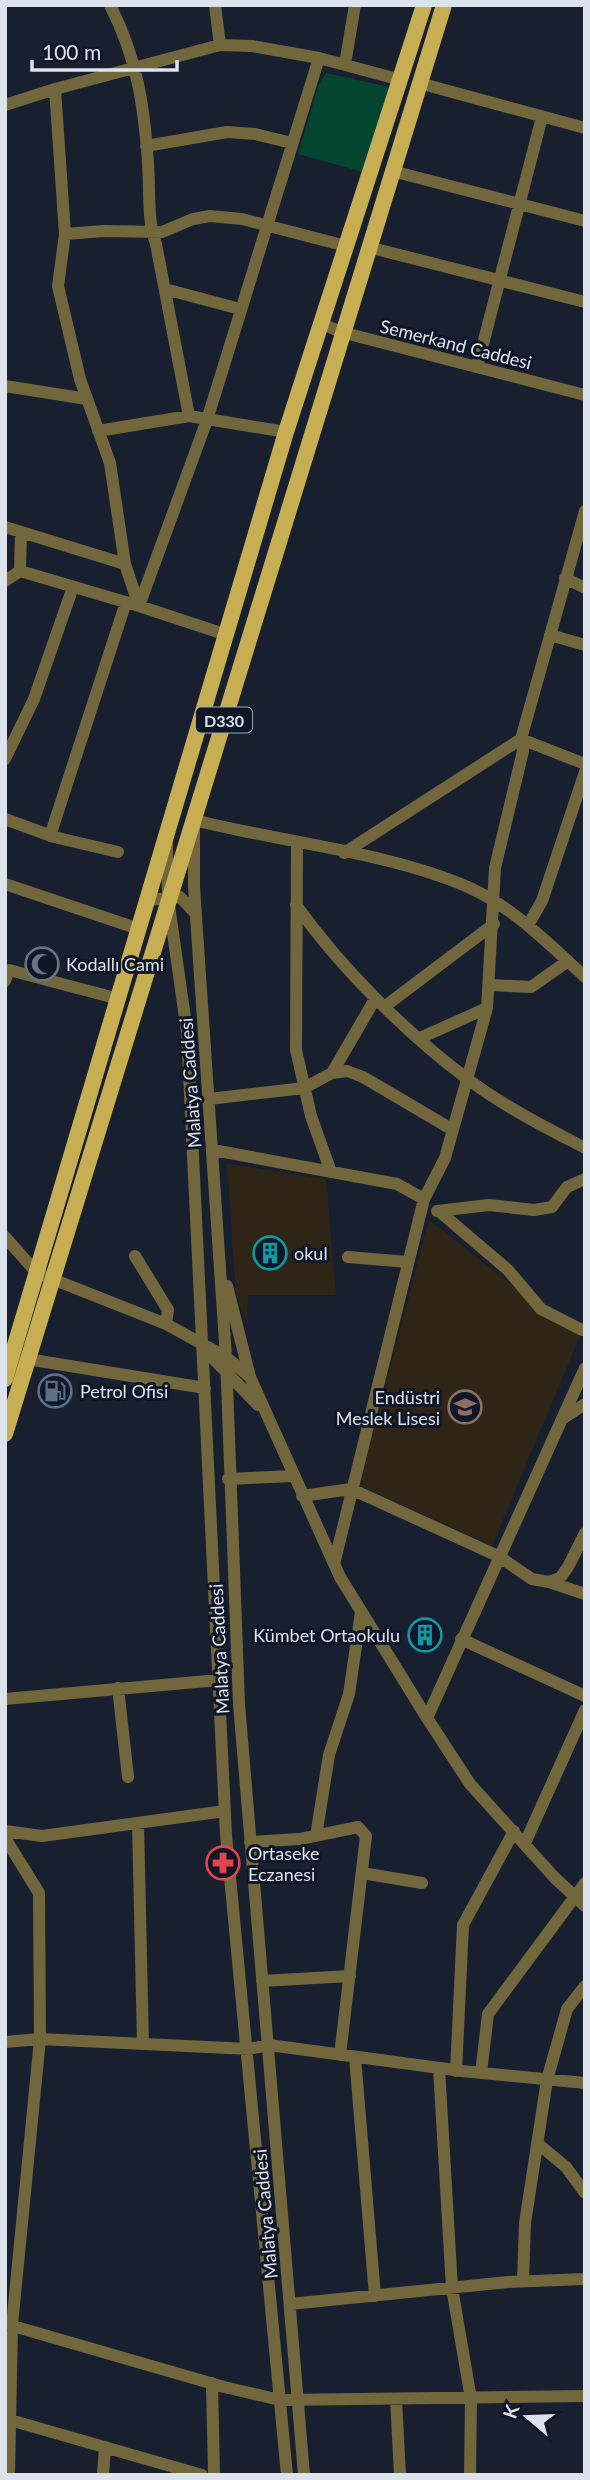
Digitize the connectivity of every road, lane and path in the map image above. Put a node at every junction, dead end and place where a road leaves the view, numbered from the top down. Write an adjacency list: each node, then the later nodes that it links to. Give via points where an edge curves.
1 (110, 5): 9 (street)
2 (215, 5): 6 (street)
3 (355, 5): 8 (street)
4 (424, 5): 10 (main road, D330)
5 (444, 5): 11 (main road, D330)
6 (220, 45): 7 (street); 9 (street)
7 (319, 58): 8 (street); 16 (street)
8 (345, 65): 10 (street)
9 (136, 67): 12 (street); 17 (street)
10 (401, 79): 24 (main road, D330)
11 (419, 83): 14 (street); 18 (main road, D330)
12 (55, 89): 13 (street); 23 (street)
13 (5, 105)
14 (542, 117): 15 (street); 19 (street)
15 (585, 128)
16 (292, 143): 17 (street, via 227,132); 21 (street)
17 (146, 146): 22 (street)
18 (392, 171): 19 (street); 25 (main road, D330)
19 (521, 206): 20 (street); 26 (street)
20 (585, 221)
21 (265, 225): 22 (street, via 210,216 162,232); 24 (street); 29 (street)
22 (151, 230): 23 (street); 27 (street)
23 (65, 234): 35 (street, via 58,286)
24 (346, 246): 30 (main road, D330)
25 (368, 247): 26 (street); 31 (main road, D330)
26 (499, 280): 28 (street); 32 (street)
27 (164, 289): 29 (street); 36 (street)
28 (585, 302)
29 (240, 309): 37 (street)
30 (320, 323): 31 (street, Semerkand Caddesi); 39 (main road, D330)
31 (341, 332): 32 (street, Semerkand Caddesi); 60 (main road, D330)
32 (477, 367): 34 (street, Semerkand Caddesi)
33 (5, 386): 35 (street)
34 (585, 395)
35 (87, 399): 38 (street)
36 (188, 416): 37 (street); 38 (street)
37 (207, 420): 39 (street); 51 (street)
38 (98, 431): 44 (street, via 110,463)
39 (286, 432): 52 (main road, D330)
40 (585, 511): 42 (street)
41 (5, 527): 43 (street)
42 (582, 528): 46 (street)
43 (21, 532): 44 (street); 45 (street)
44 (125, 564): 51 (street)
45 (20, 571): 47 (street); 48 (street)
46 (565, 578): 49 (street); 53 (street)
47 (5, 581)
48 (73, 587): 50 (street); 56 (street, via 34,699)
49 (585, 588)
50 (126, 602): 51 (street); 61 (street)
51 (139, 606): 52 (street)
52 (227, 635): 62 (main road, D330)
53 (550, 635): 54 (street); 55 (street)
54 (585, 645)
55 (522, 739): 57 (street); 65 (street); 69 (street, via 495,868)
56 (5, 759)
57 (585, 764)
58 (585, 772): 73 (street, via 542,901)
59 (5, 819): 61 (street)
60 (194, 820): 63 (street); 67 (main road, D330); 71 (street, Malatya Caddesi)
61 (50, 836): 64 (street)
62 (167, 836): 67 (street); 68 (main road, D330)
63 (297, 843): 65 (street); 70 (street)
64 (118, 852)
65 (344, 853): 69 (street, via 468,887)
66 (5, 884): 74 (street)
67 (168, 898): 68 (street); 71 (street, via 180,897); 99 (main road, D330); 102 (street, via 187,1032)
68 (148, 901): 74 (main road, D330)
69 (495, 903): 72 (street); 73 (street)
70 (296, 905): 80 (street); 85 (street, via 296,1050)
71 (196, 914): 86 (street, Malatya Caddesi)
72 (494, 924): 78 (street); 80 (street)
73 (528, 925): 75 (street)
74 (139, 929): 79 (main road, D330)
75 (568, 961): 77 (street); 78 (street, via 531,987)
76 (7, 973): 79 (street)
77 (585, 977)
78 (490, 985): 81 (street)
79 (119, 999): 99 (main road, D330)
80 (380, 1003): 82 (street); 83 (street)
81 (487, 1008): 82 (street); 84 (street)
82 (420, 1038): 84 (street)
83 (332, 1073): 85 (street); 87 (street, via 347,1071 363,1077)
84 (468, 1080): 87 (street); 88 (street)
85 (304, 1088): 86 (street); 90 (street)
86 (209, 1099): 89 (street, Malatya Caddesi)
87 (453, 1130): 92 (street)
88 (585, 1148)
89 (213, 1150): 90 (street); 95 (street, Malatya Caddesi)
90 (331, 1172): 92 (street, via 397,1184)
91 (585, 1179): 93 (street, via 567,1187 552,1207 534,1210 489,1205)
92 (424, 1203): 93 (street); 98 (street)
93 (440, 1212): 101 (street, via 508,1270 541,1309)
94 (5, 1237): 99 (street)
95 (219, 1246): 103 (street, Malatya Caddesi); 107 (street)
96 (135, 1256): 100 (street, via 168,1310)
97 (348, 1257): 98 (street)
98 (408, 1262): 116 (street)
99 (44, 1276): 100 (street); 104 (main road, D330); 108 (main road, D330)
100 (166, 1324): 102 (street)
101 (582, 1330)
102 (203, 1347): 103 (street); 106 (street); 109 (street)
103 (226, 1357): 106 (street, Malatya Caddesi); 107 (street)
104 (27, 1359): 109 (street); 113 (main road, D330)
105 (585, 1368): 112 (street)
106 (226, 1375): 111 (street); 115 (street, Malatya Caddesi)
107 (250, 1377): 111 (street)
108 (5, 1379)
109 (205, 1388): 125 (street)
110 (585, 1404): 112 (street)
111 (261, 1408): 114 (street)
112 (561, 1419): 119 (street)
113 (5, 1434)
114 (293, 1476): 115 (street); 117 (street)
115 (228, 1479): 138 (street, Malatya Caddesi)
116 (351, 1489): 117 (street); 119 (street); 120 (street)
117 (302, 1496): 120 (street)
118 (585, 1533): 121 (street, via 568,1567)
119 (498, 1556): 121 (street, via 532,1579); 124 (street)
120 (334, 1564): 123 (street)
121 (550, 1582): 122 (street)
122 (585, 1594)
123 (361, 1612): 130 (street); 136 (street, via 349,1694 329,1755)
124 (461, 1639): 127 (street); 130 (street)
125 (219, 1680): 126 (street); 132 (street)
126 (118, 1688): 128 (street); 131 (street)
127 (585, 1696)
128 (5, 1699)
129 (585, 1710): 139 (street)
130 (427, 1718): 135 (street, via 471,1784)
131 (128, 1777)
132 (225, 1811): 133 (street); 152 (street)
133 (138, 1823): 134 (street, via 42,1836); 150 (street)
134 (5, 1831)
135 (514, 1831): 139 (street); 156 (street, via 463,1925)
136 (316, 1836): 138 (street); 140 (street, via 358,1827 366,1836)
137 (5, 1838): 148 (street, via 39,1893)
138 (250, 1842): 146 (street, Malatya Caddesi)
139 (525, 1843): 143 (street)
140 (362, 1873): 141 (street); 145 (street)
141 (422, 1883)
142 (585, 1883): 143 (street)
143 (575, 1897): 144 (street); 157 (street, via 488,2014)
144 (585, 1906)
145 (349, 1976): 146 (street); 153 (street)
146 (262, 1981): 151 (street, Malatya Caddesi)
147 (585, 1986): 158 (street, via 567,2009)
148 (40, 2039): 149 (street); 150 (street); 167 (street)
149 (5, 2042)
150 (144, 2044): 152 (street)
151 (269, 2045): 152 (street); 153 (street); 166 (street, Malatya Caddesi)
152 (249, 2049): 172 (street)
153 (340, 2055): 154 (street)
154 (355, 2057): 155 (street); 165 (street)
155 (439, 2068): 156 (street); 164 (street)
156 (456, 2071): 157 (street)
157 (481, 2073): 158 (street)
158 (547, 2080): 159 (street); 160 (street)
159 (585, 2083)
160 (537, 2143): 161 (street, via 566,2167); 163 (street, via 525,2223)
161 (585, 2193)
162 (585, 2279): 163 (street)
163 (523, 2281): 164 (street)
164 (452, 2288): 165 (street); 171 (street)
165 (375, 2296): 166 (street)
166 (290, 2304): 173 (street, Malatya Caddesi)
167 (9, 2324): 168 (street); 174 (street)
168 (212, 2383): 172 (street); 179 (street)
169 (585, 2396): 171 (street)
170 (396, 2399): 171 (street); 173 (street); 182 (street)
171 (471, 2399): 183 (street)
172 (281, 2400): 173 (street); 180 (street)
173 (298, 2401): 181 (street, Malatya Caddesi)
174 (10, 2420): 175 (street); 176 (street)
175 (105, 2447): 177 (street); 178 (street)
176 (9, 2475)
177 (103, 2475)
178 (202, 2475)
179 (214, 2475)
180 (287, 2475)
181 (304, 2475)
182 (400, 2475)
183 (470, 2475)

